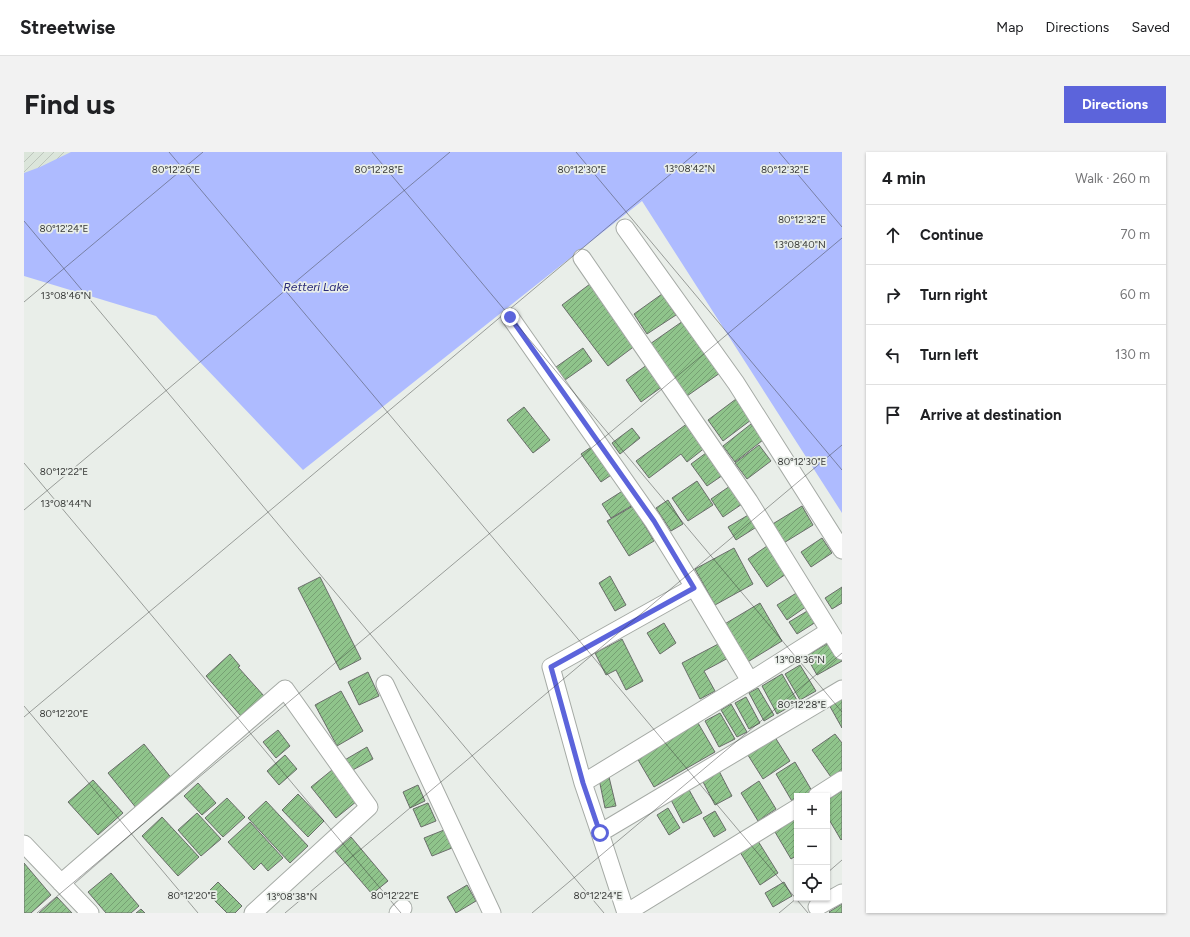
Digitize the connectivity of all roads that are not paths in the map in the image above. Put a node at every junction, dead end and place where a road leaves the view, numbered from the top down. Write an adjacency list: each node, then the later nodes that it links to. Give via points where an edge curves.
1 (626, 228): 4 (street, via 736,383)
2 (582, 258): 6 (street, via 749,501)
3 (510, 317): 5 (street, via 654,521)
4 (842, 550)
5 (694, 588): 8 (street); 12 (street, via 551,667)
6 (829, 631): 7 (street); 8 (street)
7 (842, 651)
8 (750, 681): 12 (street)
9 (385, 684): 22 (street)
10 (842, 689): 15 (street)
11 (842, 780): 13 (street)
12 (583, 783): 15 (street)
13 (822, 793)
14 (794, 810): 23 (street)
15 (600, 833): 23 (street)
16 (24, 844): 17 (street)
17 (61, 883): 20 (street); 21 (street, via 285,689 369,807)
18 (842, 893): 19 (street)
19 (817, 908)
20 (90, 913)
21 (253, 913)
22 (492, 913)
23 (626, 913)

